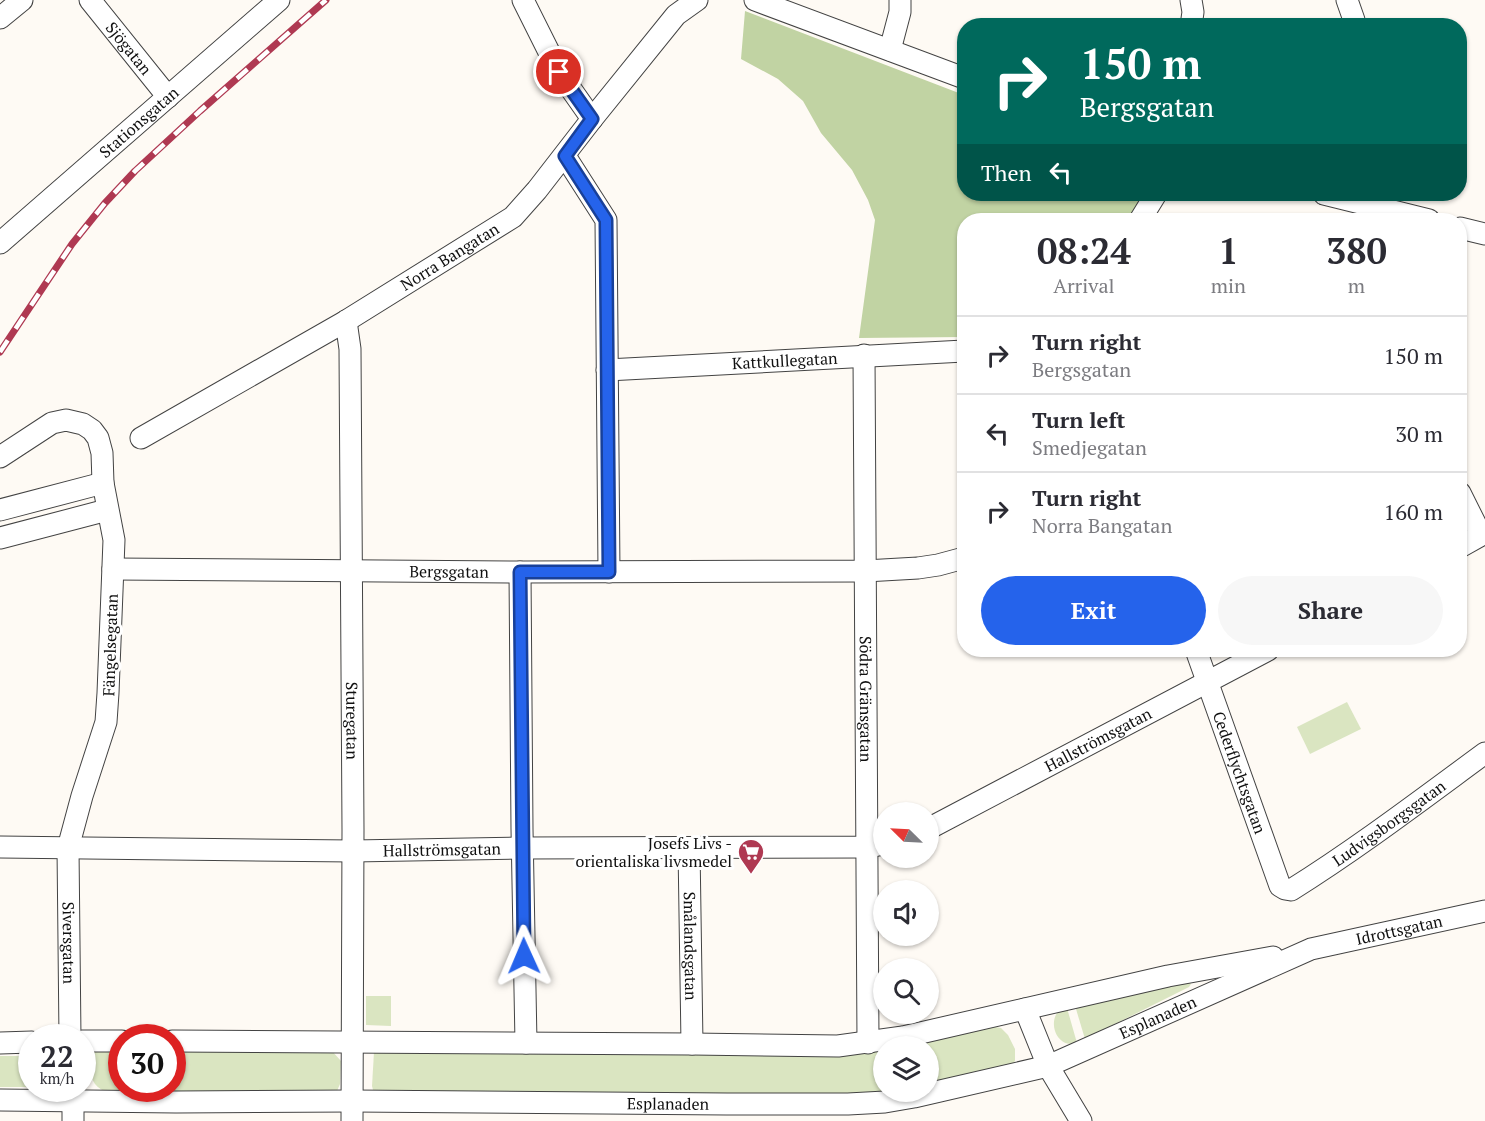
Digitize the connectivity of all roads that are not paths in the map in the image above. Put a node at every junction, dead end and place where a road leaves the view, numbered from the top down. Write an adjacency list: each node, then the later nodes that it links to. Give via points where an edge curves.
1 (22, 0): 10 (street)
2 (90, 0): 15 (street, Sjögatan)
3 (279, 0): 15 (street, Stationsgatan)
4 (523, 0): 16 (street, via 559,72)
5 (697, 0): 16 (street, Norra Bangatan, via 676,15)
6 (755, 0): 13 (street)
7 (900, 0): 13 (street)
8 (1191, 0): 11 (street)
9 (1347, 0): 12 (street)
10 (0, 18)
11 (1192, 18)
12 (1353, 18)
13 (890, 50): 14 (street)
14 (957, 75)
15 (168, 97): 22 (street, Stationsgatan)
16 (592, 119): 17 (street, Norra Bangatan)
17 (565, 156): 23 (street, Norra Bangatan, via 513,217); 26 (street, via 606,220)
18 (1352, 201): 19 (street)
19 (1401, 213)
20 (1467, 230): 21 (street)
21 (1485, 234)
22 (0, 243)
23 (345, 321): 27 (street, Norra Bangatan); 38 (street, Sturegatan, via 350,349)
24 (957, 351): 25 (street, Kattkullegatan)
25 (864, 356): 26 (street, Kattkullegatan); 39 (street, Södra Gränsgatan)
26 (607, 370): 41 (street)
27 (141, 438)
28 (0, 457): 29 (street, Fängelsegatan, via 52,423 66,420 83,424 98,438)
29 (103, 483): 31 (street); 32 (street, Fängelsegatan)
30 (1467, 505): 33 (street)
31 (0, 510)
32 (107, 510): 34 (street); 37 (street, Fängelsegatan, via 114,540)
33 (1483, 534): 35 (street)
34 (0, 538)
35 (1467, 542)
36 (957, 560): 39 (street, Bergsgatan, via 918,568)
37 (113, 569): 38 (street, Bergsgatan); 50 (street, Fängelsegatan, via 106,722)
38 (351, 570): 40 (street, Bergsgatan); 53 (street, Sturegatan)
39 (865, 571): 41 (street, Bergsgatan); 46 (street, Södra Gränsgatan)
40 (520, 572): 41 (street, Bergsgatan); 51 (street)
41 (609, 572)
42 (1198, 657): 44 (street, Cederflychtsgatan)
43 (1255, 657): 44 (street, Hallströmsgatan)
44 (1207, 682): 47 (street, Hallströmsgatan); 55 (street, Cederflychtsgatan, via 1280,886)
45 (1485, 753): 55 (street, Ludvigsborgsgatan)
46 (874, 802)
47 (939, 823)
48 (873, 845): 52 (street, Hallströmsgatan)
49 (0, 847): 50 (street, Hallströmsgatan)
50 (68, 848): 53 (street, Hallströmsgatan); 59 (street, Siversgatan)
51 (522, 848): 52 (street, Hallströmsgatan); 53 (street, Hallströmsgatan); 64 (street)
52 (689, 848): 66 (street, Smålandsgatan)
53 (353, 851): 63 (street, Sturegatan)
54 (875, 868): 65 (street, Södra Gränsgatan)
55 (1291, 891)
56 (1485, 910): 57 (street, Idrottsgatan)
57 (1309, 950): 58 (street, Esplanaden, via 1168,976); 67 (street, Esplanaden)
58 (1025, 1009): 65 (street, Esplanaden); 67 (street)
59 (70, 1024)
60 (186, 1041): 63 (street, Esplanaden)
61 (18, 1042): 62 (street)
62 (0, 1043)
63 (352, 1043): 64 (street, Esplanaden); 70 (street, Sturegatan)
64 (526, 1043): 66 (street, Esplanaden)
65 (868, 1043): 66 (street, Esplanaden)
66 (692, 1044)
67 (1048, 1066): 70 (street, Esplanaden, via 885,1102); 71 (street)
68 (0, 1100): 69 (street, Esplanaden)
69 (73, 1103): 70 (street, Esplanaden, via 176,1102)
70 (353, 1111)
71 (1081, 1121)

